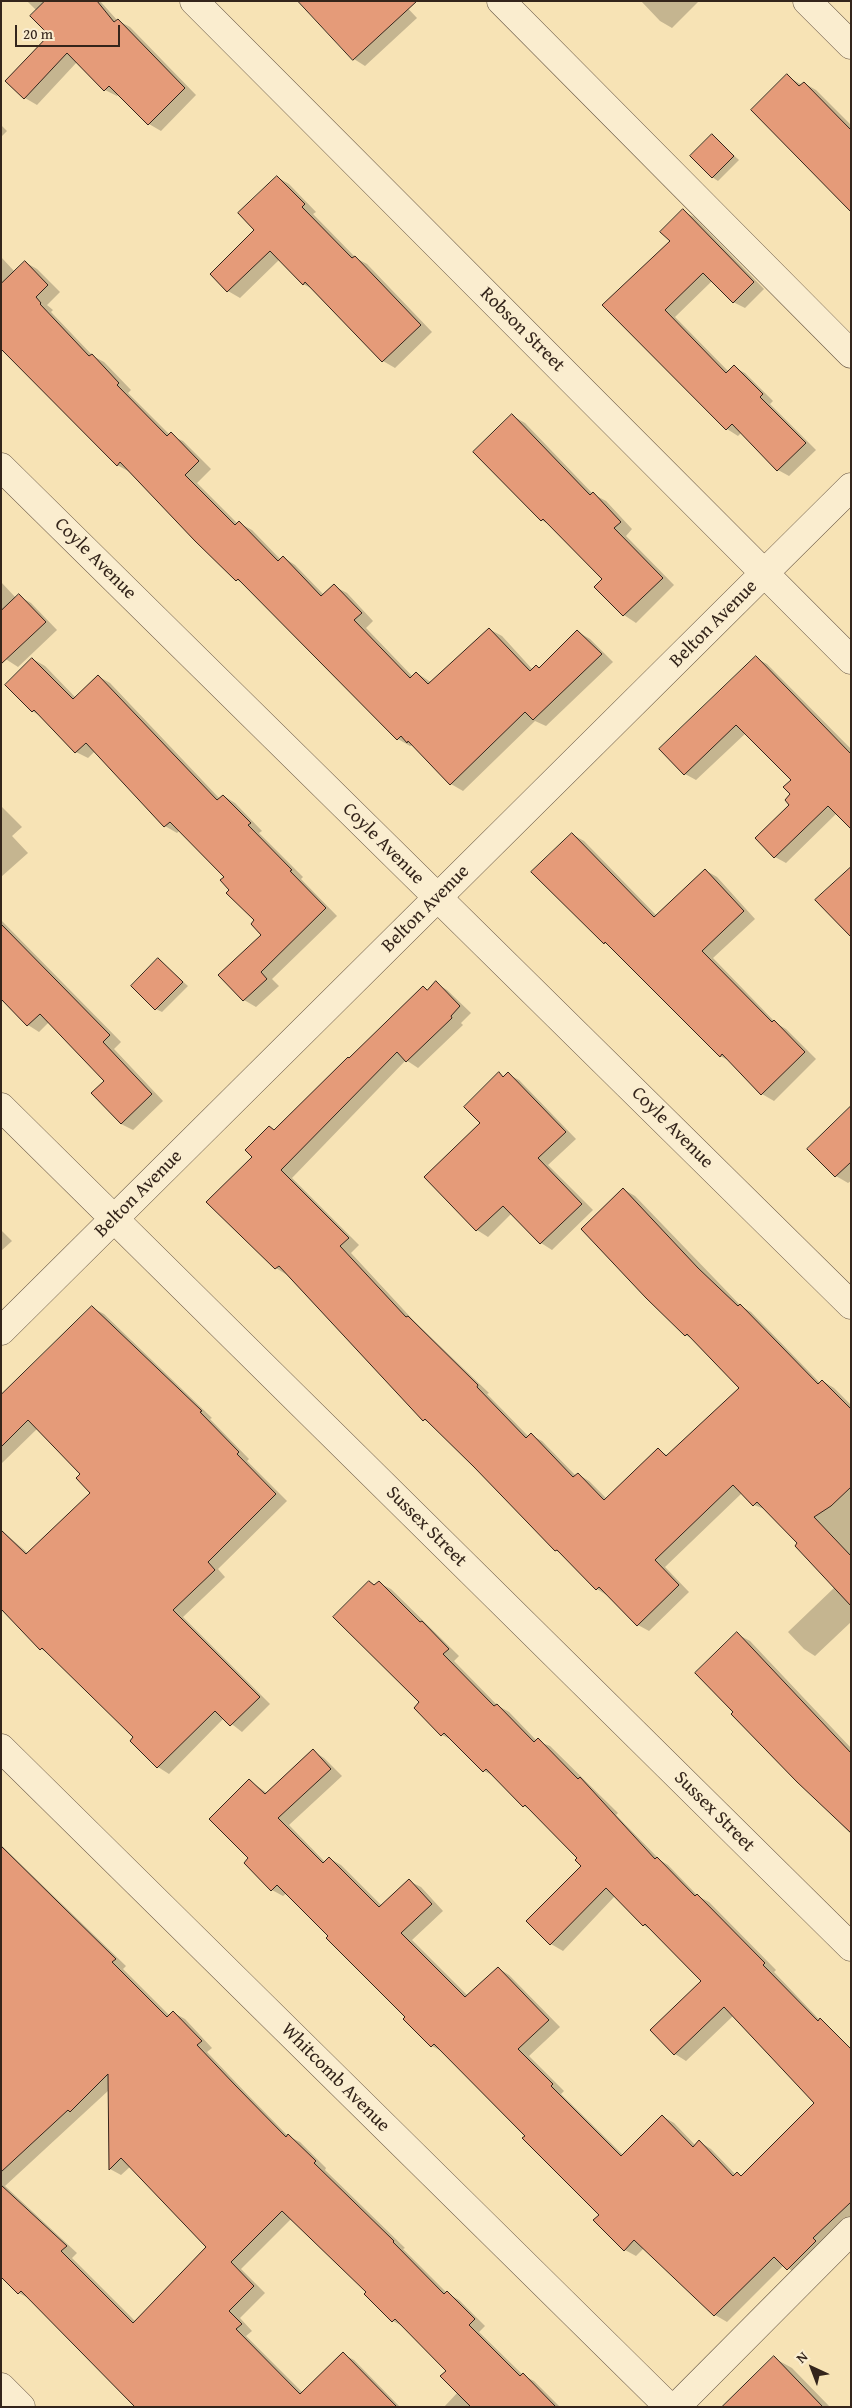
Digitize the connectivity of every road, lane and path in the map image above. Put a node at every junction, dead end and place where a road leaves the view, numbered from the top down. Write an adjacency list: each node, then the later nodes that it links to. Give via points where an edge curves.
1 (194, 1): 8 (street, Robson Street)
2 (502, 1): 5 (street)
3 (807, 1): 4 (street)
4 (851, 45)
5 (851, 354)
6 (1, 467): 10 (street, Coyle Avenue)
7 (851, 487): 8 (street, Belton Avenue)
8 (765, 574): 9 (street, Robson Street); 10 (street, Belton Avenue)
9 (851, 660)
10 (438, 898): 12 (street, Belton Avenue); 13 (street, Coyle Avenue)
11 (1, 1107): 12 (street, Sussex Street)
12 (114, 1219): 14 (street, Belton Avenue); 16 (street, Sussex Street)
13 (851, 1305)
14 (1, 1330)
15 (1, 1748): 20 (street, Whitcomb Avenue)
16 (851, 1947)
17 (851, 2231): 21 (street)
18 (1, 2388): 19 (street)
19 (21, 2407)
20 (669, 2407)
21 (676, 2407)

